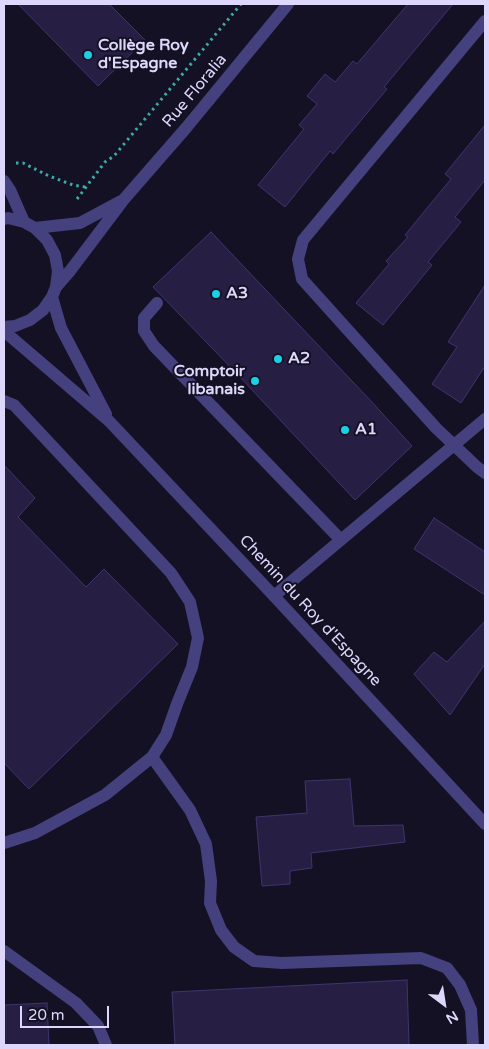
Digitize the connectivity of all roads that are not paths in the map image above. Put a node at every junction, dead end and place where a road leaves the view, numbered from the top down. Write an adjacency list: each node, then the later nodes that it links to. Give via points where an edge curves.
1 (288, 4): 4 (street, Rue Floralia)
2 (485, 21): 13 (street, via 303,240 298,258 302,279)
3 (4, 181): 6 (street)
4 (125, 198): 6 (street, Rue Floralia, via 80,223); 7 (street, Rue Floralia)
5 (4, 219): 6 (street, Rue Floralia)
6 (30, 225): 7 (street, Chemin du Roy d'Espagne, via 47,240 55,255 58,271)
7 (54, 292): 9 (street, Rue Floralia, via 43,310 30,320); 12 (street, Chemin du Roy d'Espagne, via 61,328)
8 (157, 304): 15 (street, via 144,318 144,331 154,346)
9 (4, 329): 12 (street, Chemin du Roy d'Espagne)
10 (4, 401): 17 (street, via 14,405 171,573 190,602 198,638 192,667 166,735)
11 (485, 419): 13 (street)
12 (109, 421): 16 (street, Chemin du Roy d'Espagne)
13 (454, 445): 14 (street); 15 (street)
14 (485, 473)
15 (342, 540): 16 (street)
16 (274, 596): 18 (street, Chemin du Roy d'Espagne)
17 (152, 757): 19 (street, via 105,795 35,833); 22 (street, via 190,810 206,844 210,903 221,930 234,947 254,961 282,963 421,958 447,968 460,985 471,1010)
18 (485, 824)
19 (4, 844)
20 (4, 951): 21 (street, via 76,1003 98,1026)
21 (106, 1045)
22 (473, 1045)

